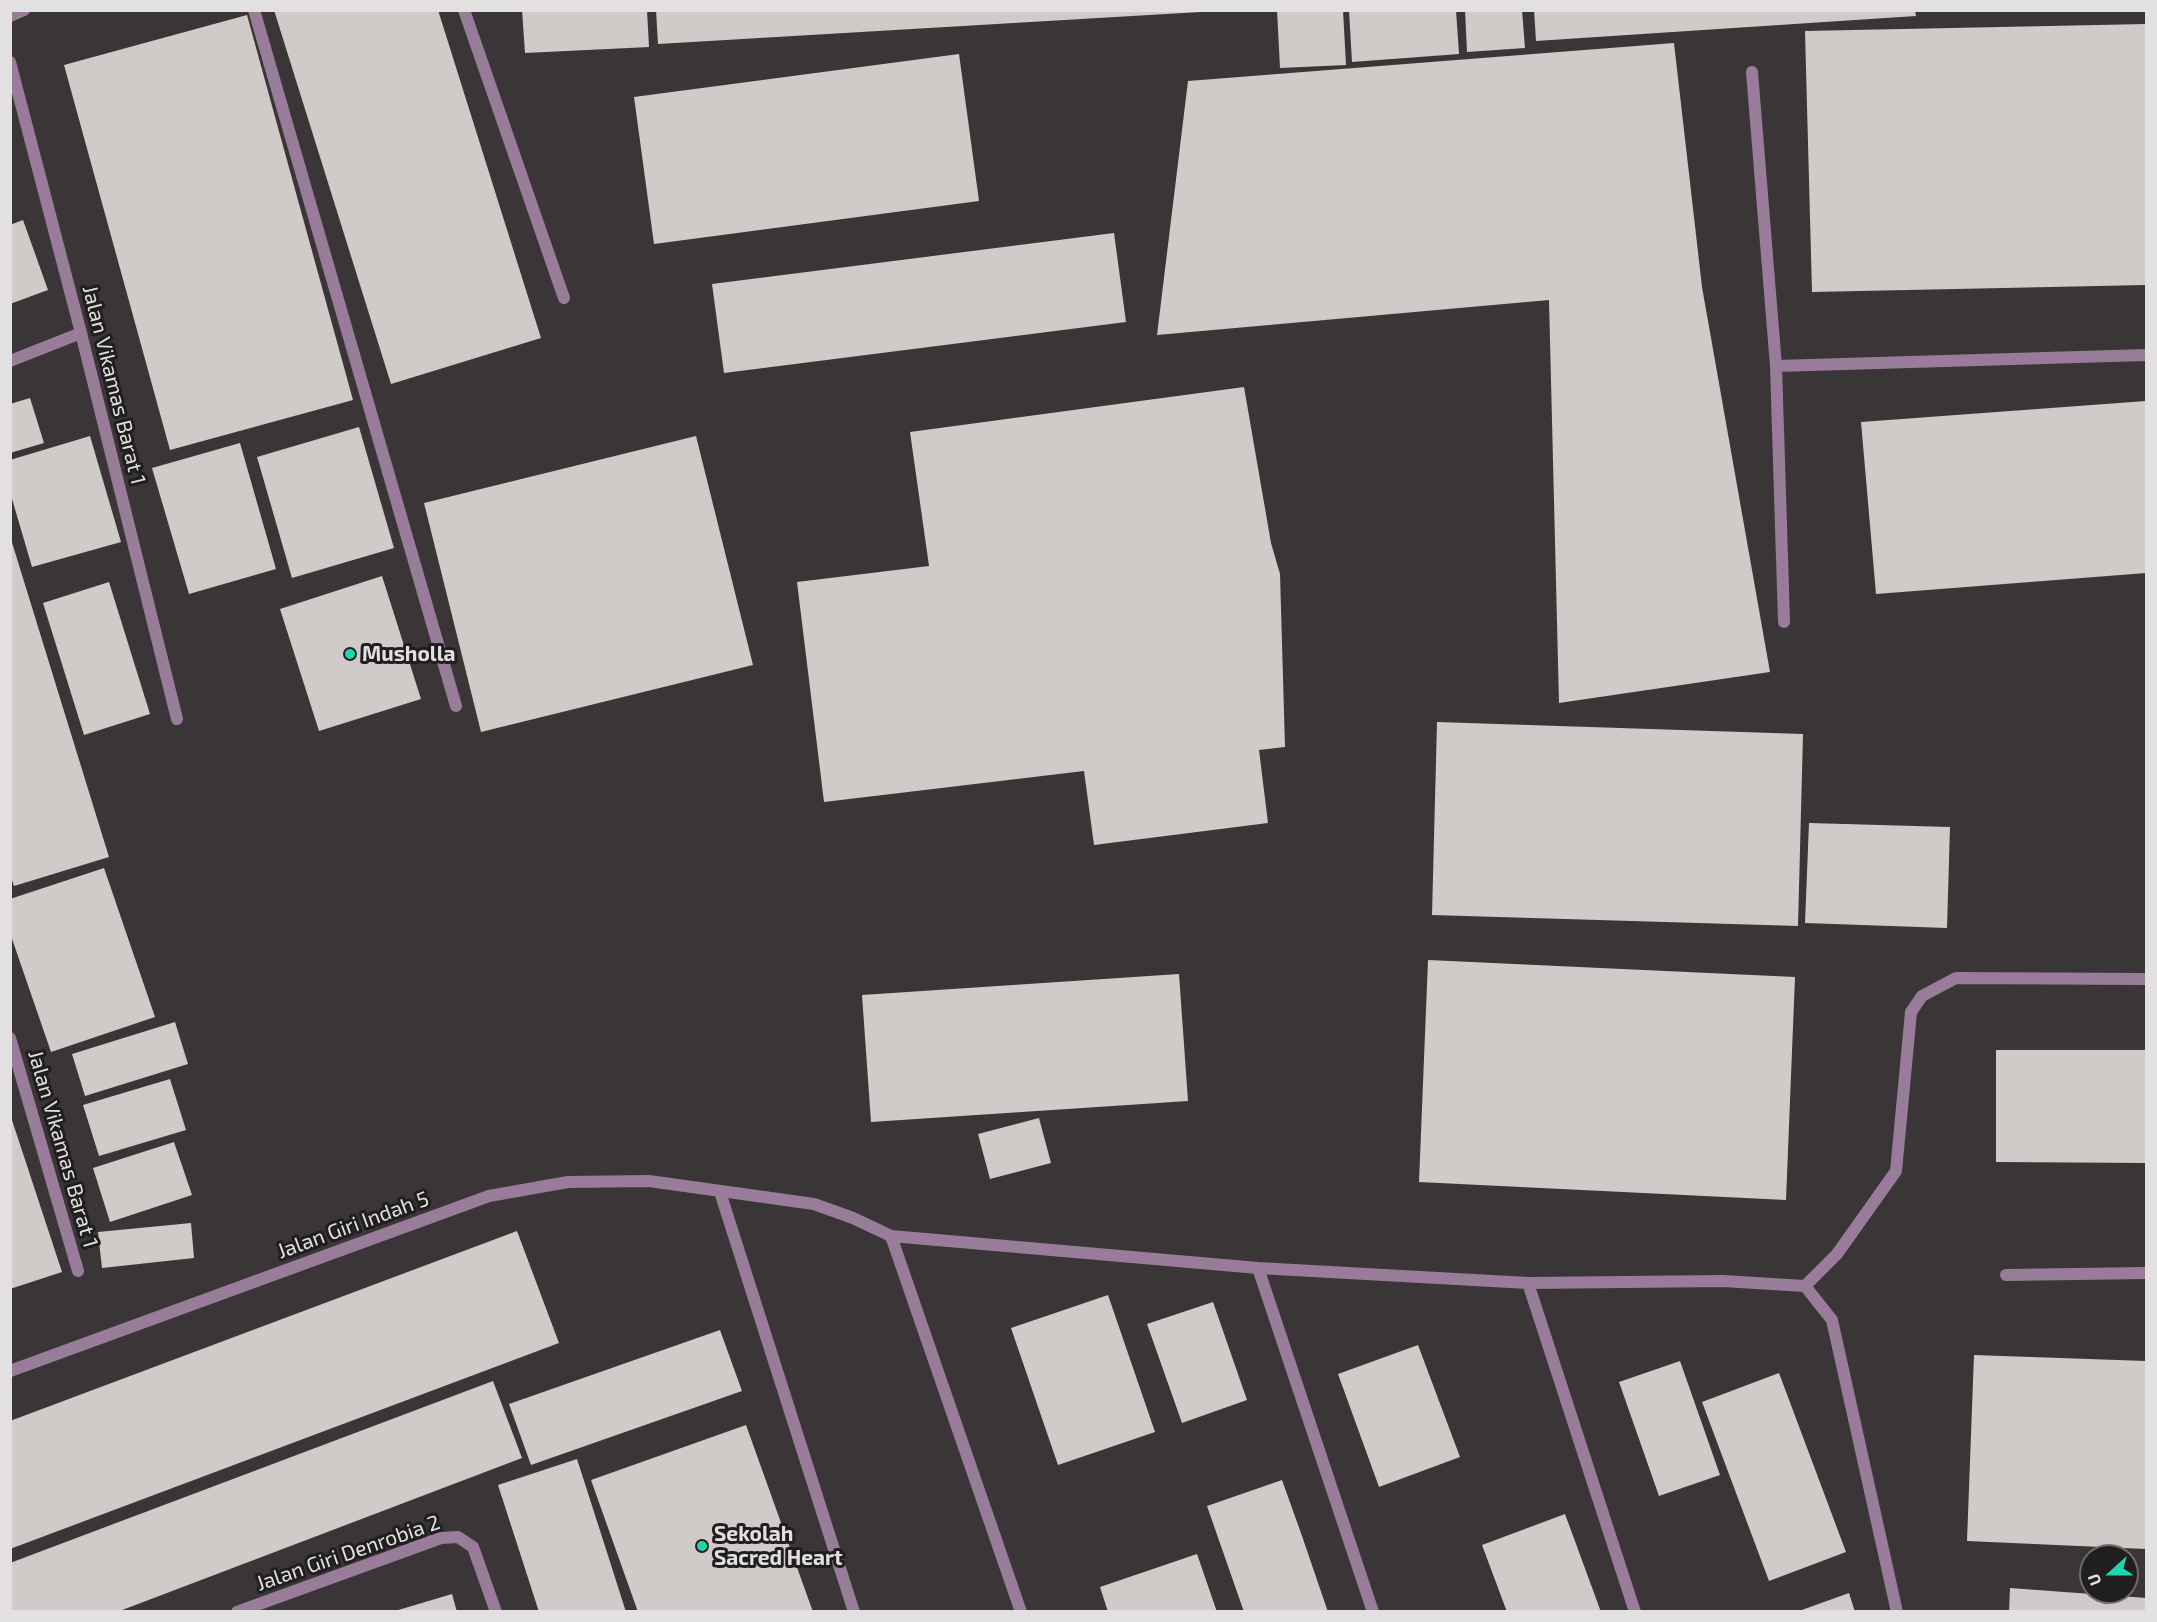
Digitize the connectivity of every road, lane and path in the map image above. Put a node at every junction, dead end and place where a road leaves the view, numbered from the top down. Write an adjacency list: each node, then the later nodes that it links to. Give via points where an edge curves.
1 (24, 10): 4 (street)
2 (254, 10): 13 (street)
3 (464, 10): 7 (street)
4 (10, 16)
5 (10, 62): 8 (street, Jalan Vikamas Barat 1)
6 (1752, 72): 11 (street)
7 (564, 298)
8 (81, 333): 10 (street); 14 (street, Jalan Vikamas Barat 1)
9 (2146, 355): 11 (street)
10 (10, 362)
11 (1776, 366): 12 (street)
12 (1784, 622)
13 (456, 706)
14 (177, 719)
15 (2146, 980): 24 (street, via 1956,978 1922,996 1911,1012 1896,1171 1837,1254)
16 (11, 1045): 20 (street, Jalan Vikamas Barat 1)
17 (720, 1192): 18 (street, Jalan Giri Indah 5, via 814,1204); 25 (street, Jalan Giri Indah 5, via 649,1181 568,1182 489,1196); 28 (street)
18 (891, 1236): 19 (street); 29 (street)
19 (1258, 1268): 23 (street); 30 (street)
20 (78, 1271)
21 (2146, 1273): 22 (street)
22 (2006, 1275)
23 (1528, 1282): 24 (street, via 1723,1281); 31 (street)
24 (1805, 1286): 32 (street, via 1832,1320)
25 (10, 1371)
26 (237, 1611): 27 (street, Jalan Giri Denrobia 2, via 441,1538 458,1538 473,1547)
27 (496, 1611)
28 (854, 1611)
29 (1021, 1611)
30 (1373, 1611)
31 (1635, 1611)
32 (1897, 1611)

